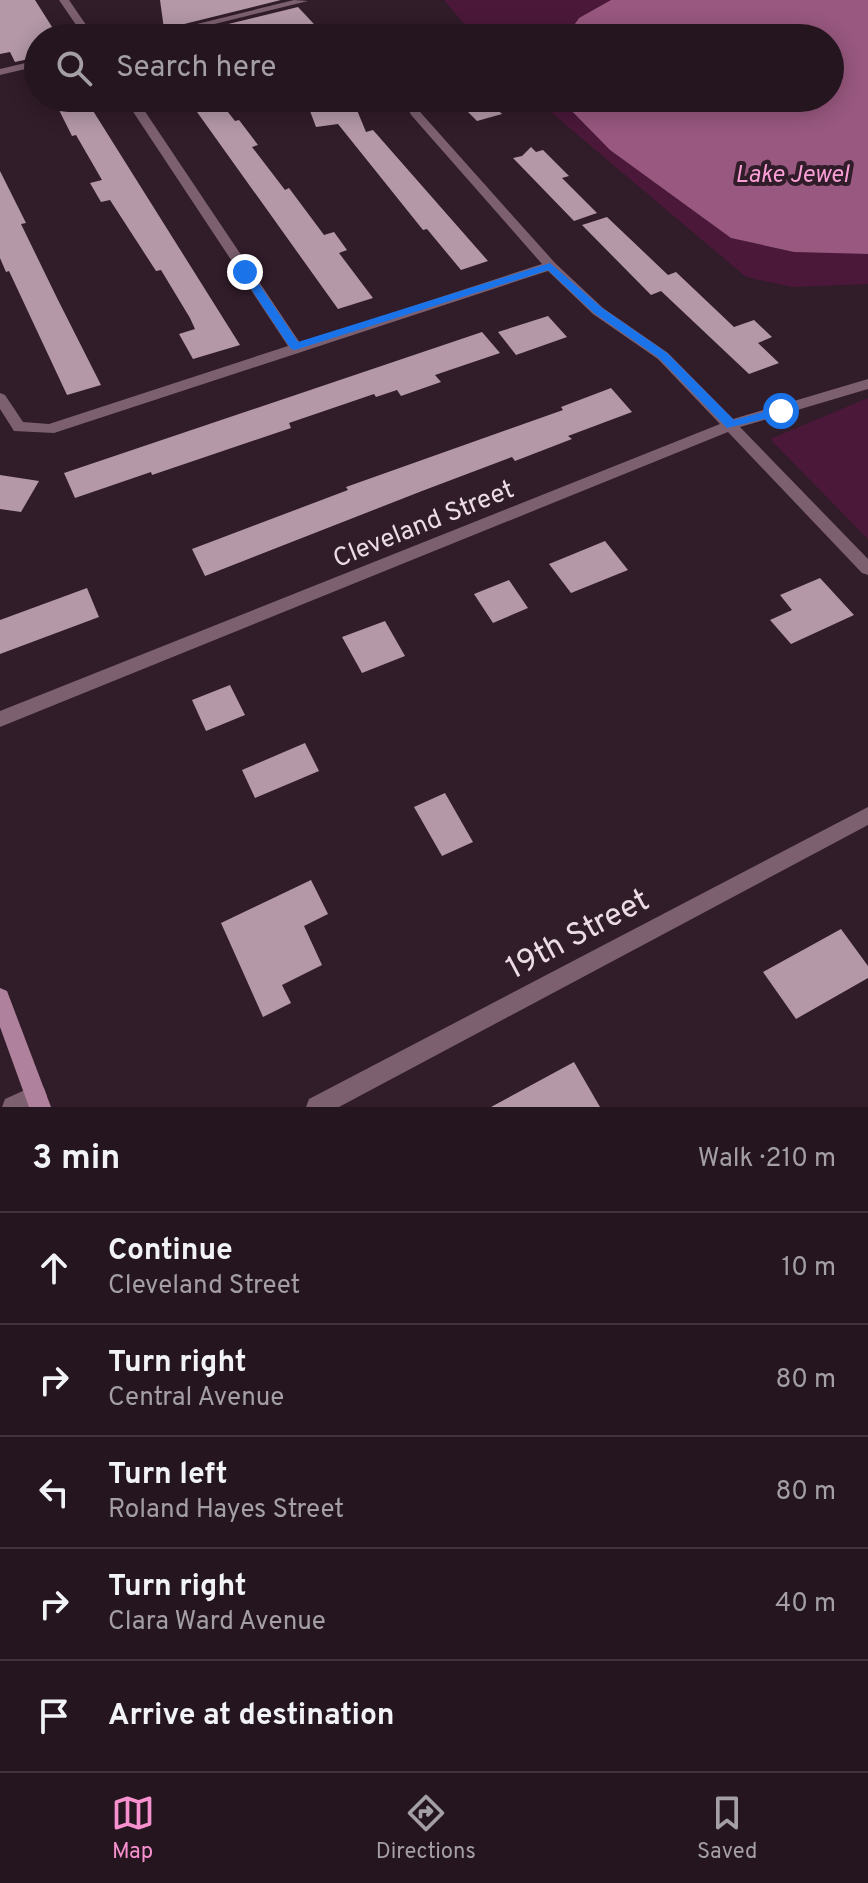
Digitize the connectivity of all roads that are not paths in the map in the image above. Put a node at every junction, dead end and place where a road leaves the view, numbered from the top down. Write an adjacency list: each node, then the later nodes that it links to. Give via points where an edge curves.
1 (64, 0): 3 (street)
2 (303, 1): 4 (street)
3 (80, 24)
4 (205, 24)
5 (24, 66): 6 (street)
6 (0, 72)
7 (139, 112): 10 (street)
8 (415, 112): 9 (street)
9 (550, 266): 10 (street); 13 (street, via 598,311 663,356)
10 (295, 346): 12 (street, via 49,429 19,427)
11 (868, 384): 13 (street, Cleveland Street)
12 (0, 398)
13 (731, 425): 14 (street); 15 (street, Cleveland Street)
14 (868, 569)
15 (0, 719)
16 (868, 815): 20 (street, 19th Street)
17 (0, 998): 18 (main road)
18 (38, 1101): 19 (street)
19 (13, 1107)
20 (317, 1107)

